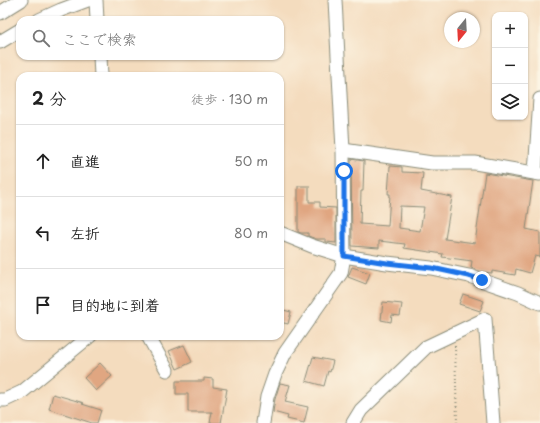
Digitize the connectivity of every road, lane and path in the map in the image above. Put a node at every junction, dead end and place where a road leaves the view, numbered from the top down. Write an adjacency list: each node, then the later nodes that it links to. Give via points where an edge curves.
1 (21, 0): 5 (street)
2 (88, 0): 6 (street)
3 (96, 0): 7 (street)
4 (335, 0): 13 (street)
5 (0, 12)
6 (48, 16)
7 (97, 16)
8 (16, 32): 9 (street)
9 (0, 42)
10 (100, 60): 11 (street)
11 (101, 72)
12 (540, 99): 14 (street)
13 (343, 150): 14 (street, via 432,163 475,163); 16 (street)
14 (537, 174)
15 (284, 235): 16 (street)
16 (344, 256): 17 (street, via 432,268 469,276); 23 (street, via 341,274 284,353 267,397)
17 (540, 302)
18 (454, 334): 24 (street, via 426,346 361,410); 25 (path); 26 (street, via 485,319)
19 (85, 340): 22 (street, via 22,392)
20 (150, 340): 21 (street)
21 (167, 370)
22 (0, 400)
23 (263, 423)
24 (353, 423)
25 (457, 423)
26 (493, 423)

